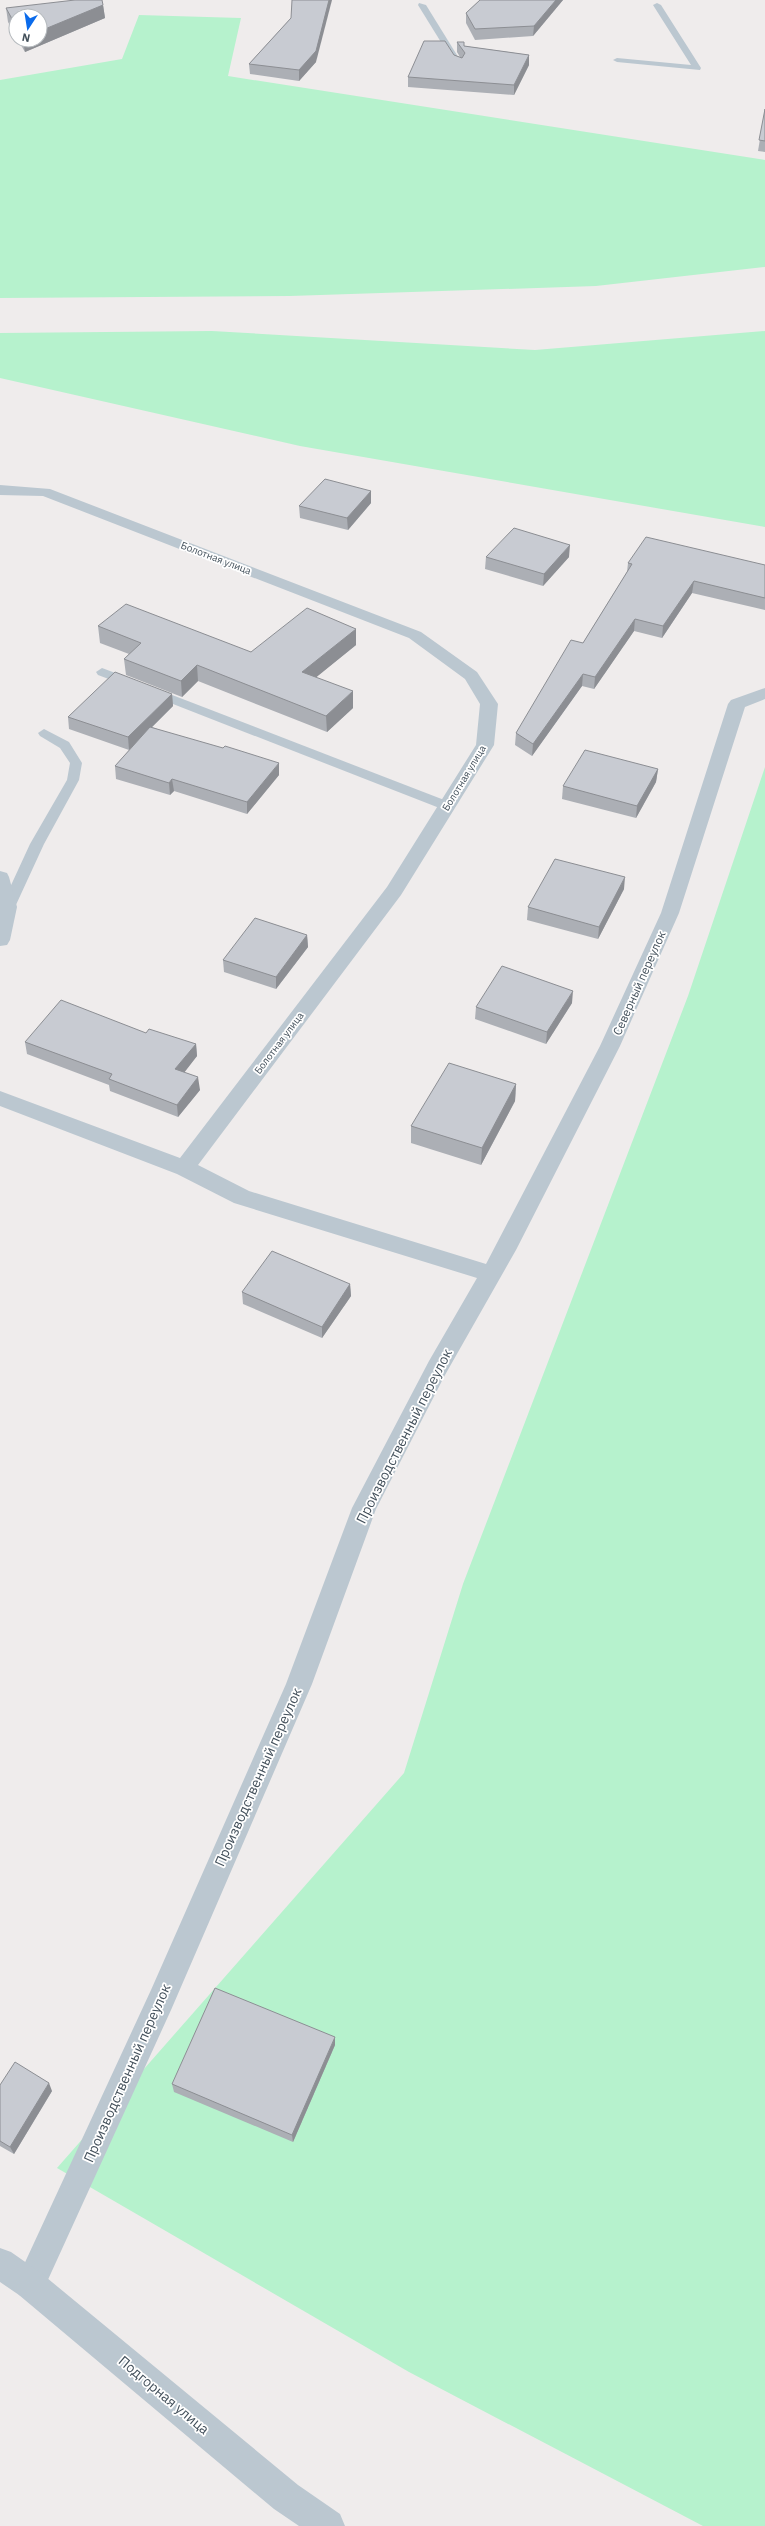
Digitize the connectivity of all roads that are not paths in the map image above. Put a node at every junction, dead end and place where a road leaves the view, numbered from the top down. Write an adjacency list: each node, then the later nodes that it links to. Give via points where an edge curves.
1 (422, 5): 4 (lane)
2 (658, 5): 3 (lane, via 697,68)
3 (617, 60)
4 (459, 64)
5 (0, 490): 9 (street, Болотная улица, via 45,492 415,636 471,676 489,704 485,745)
6 (102, 672): 9 (lane)
7 (765, 693): 15 (street, Северный переулок, via 737,704 670,913 610,1046)
8 (44, 733): 11 (lane, via 65,745 76,763 73,780 37,844)
9 (447, 806): 14 (street, Болотная улица, via 394,891)
10 (0, 877): 11 (street)
11 (8, 907): 12 (street)
12 (0, 940)
13 (0, 1098): 14 (street)
14 (184, 1168): 15 (street, via 242,1197)
15 (491, 1274): 17 (street, Производственный переулок, via 437,1368 364,1508 299,1684 161,2000)
16 (0, 2263): 17 (street, Подгорная улица)
17 (30, 2284): 18 (street, Подгорная улица, via 286,2497)
18 (328, 2526)

